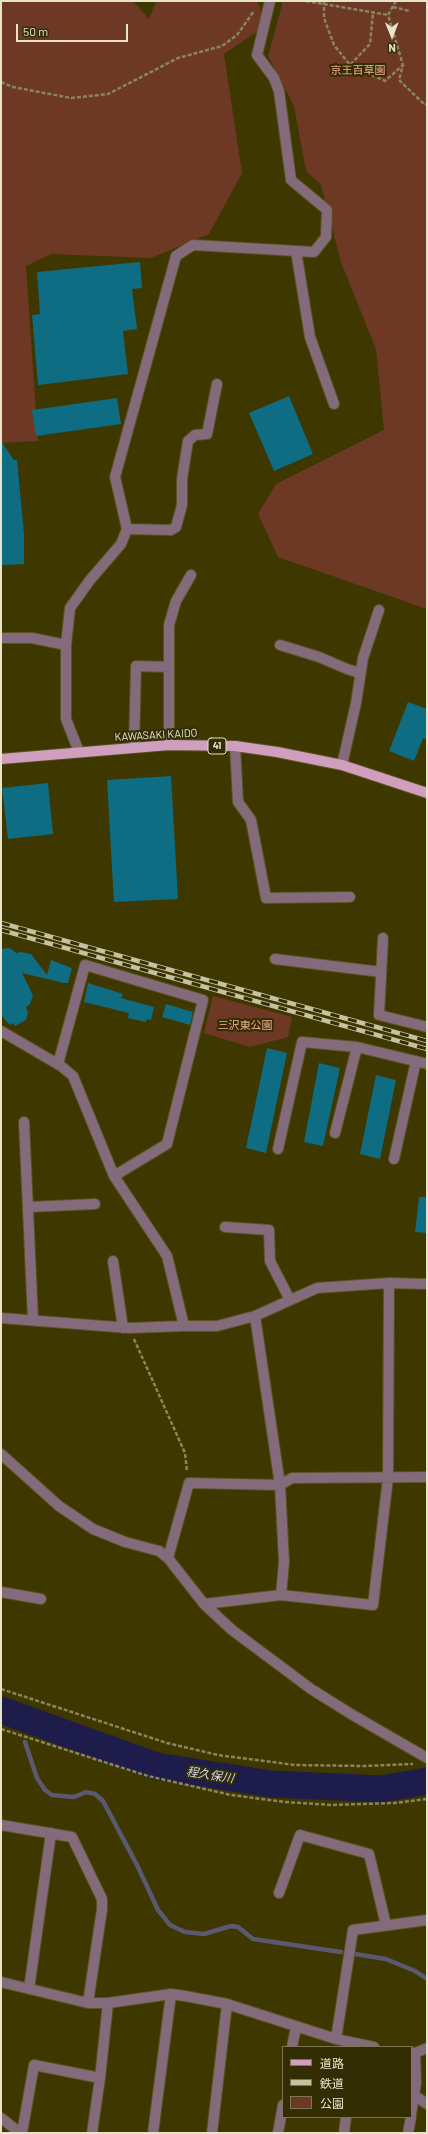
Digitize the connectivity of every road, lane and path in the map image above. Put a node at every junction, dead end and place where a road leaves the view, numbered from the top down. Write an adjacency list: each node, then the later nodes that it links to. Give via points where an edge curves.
1 (270, 1): 11 (path, via 261,2 237,35 222,46 178,58 108,94 71,98 13,87); 13 (street, via 257,55 274,78 279,91 291,180 327,210 326,237 314,252)
2 (306, 1): 4 (path)
3 (396, 1): 5 (path)
4 (324, 3): 7 (path); 9 (path, via 324,18 334,45)
5 (393, 7): 6 (path); 8 (path)
6 (410, 11)
7 (373, 13): 8 (path); 9 (path, via 370,44)
8 (388, 15): 10 (path)
9 (350, 65): 10 (path, via 385,81)
10 (403, 65): 12 (path, via 399,80)
11 (1, 82)
12 (427, 104)
13 (296, 251): 15 (street, via 310,337); 16 (street, via 193,245 176,256 115,477)
14 (217, 384): 16 (street, via 207,434 195,435 188,441 182,479 182,505 176,527 171,530)
15 (334, 404)
16 (127, 528): 20 (street, via 121,544 70,608)
17 (191, 575): 22 (street, via 170,613)
18 (380, 610): 23 (street)
19 (1, 638): 20 (street, via 32,638)
20 (66, 645): 27 (street, via 66,719)
21 (280, 645): 23 (street)
22 (168, 667): 24 (street); 26 (street, via 136,666)
23 (360, 673): 29 (street)
24 (170, 745): 25 (main road, KAWASAKI KAIDO / 41); 26 (main road, KAWASAKI KAIDO / 41)
25 (235, 746): 29 (main road, KAWASAKI KAIDO / 41); 31 (street, via 238,802 251,820 266,898)
26 (134, 747): 27 (main road, KAWASAKI KAIDO / 41)
27 (79, 752): 28 (main road, KAWASAKI KAIDO / 41)
28 (1, 759)
29 (342, 765): 30 (main road, KAWASAKI KAIDO / 41)
30 (427, 795)
31 (350, 897)
32 (383, 938): 34 (street)
33 (274, 959): 34 (street)
34 (381, 972): 35 (street, via 379,1015)
35 (427, 1027)
36 (1, 1032): 39 (street)
37 (357, 1047): 38 (street); 42 (street); 43 (street, via 302,1042)
38 (416, 1061): 40 (street); 44 (street)
39 (58, 1064): 45 (street, via 73,1076); 45 (street, via 85,965 203,1000 167,1144)
40 (427, 1064)
41 (24, 1122): 47 (street)
42 (335, 1133)
43 (278, 1149)
44 (394, 1159)
45 (114, 1176): 56 (street, via 168,1256)
46 (95, 1204): 47 (street)
47 (29, 1207): 55 (street)
48 (225, 1227): 52 (street, via 269,1230 270,1261)
49 (112, 1261): 57 (street)
50 (389, 1283): 51 (street); 52 (street, via 317,1288); 60 (street)
51 (427, 1284)
52 (290, 1300): 53 (street)
53 (255, 1316): 56 (street, via 217,1326); 62 (street)
54 (1, 1318): 55 (street)
55 (34, 1320): 57 (street)
56 (184, 1326): 57 (street)
57 (126, 1328): 61 (path, via 185,1453)
58 (1, 1454): 63 (street, via 59,1506 93,1529 125,1542 159,1551)
59 (427, 1477): 60 (street)
60 (388, 1478): 62 (street, via 292,1478); 65 (street, via 373,1605)
61 (189, 1483): 62 (street); 63 (street)
62 (280, 1485): 65 (street, via 284,1562)
63 (168, 1558): 67 (street)
64 (1, 1592): 66 (street)
65 (281, 1596): 67 (street)
66 (41, 1599)
67 (204, 1604): 71 (street, via 232,1630 268,1655 290,1675 351,1714)
68 (1, 1689): 72 (path, via 167,1743 218,1755 302,1766 364,1766)
69 (1, 1729): 73 (path, via 148,1776 231,1795 285,1802 331,1804 394,1803)
70 (427, 1749): 71 (street)
71 (417, 1751): 72 (street)
72 (423, 1760)
73 (427, 1799)
74 (1, 1826): 75 (street)
75 (51, 1833): 80 (street); 82 (street, via 72,1837 102,1900)
76 (279, 1893): 78 (street, via 300,1835 369,1854)
77 (427, 1920): 78 (street)
78 (386, 1925): 86 (street, via 353,1930)
79 (1, 1982): 80 (street)
80 (29, 1989): 82 (street)
81 (171, 1994): 83 (street); 84 (street); 101 (street)
82 (88, 2003): 83 (street)
83 (108, 2003): 91 (street)
84 (227, 2004): 85 (street); 102 (street)
85 (296, 2027): 86 (street); 87 (street)
86 (336, 2039): 88 (street)
87 (292, 2046)
88 (355, 2046)
89 (427, 2048): 90 (street)
90 (413, 2052): 92 (street, via 416,2083)
91 (100, 2078): 99 (street, via 34,2065); 100 (street)
92 (414, 2095): 93 (street); 94 (street)
93 (427, 2104)
94 (412, 2108)
95 (282, 2111): 103 (street)
96 (1, 2118): 99 (street)
97 (346, 2118): 104 (street)
98 (410, 2118): 105 (street)
99 (21, 2133)
100 (92, 2133)
101 (153, 2133)
102 (212, 2133)
103 (278, 2133)
104 (344, 2133)
105 (408, 2133)

